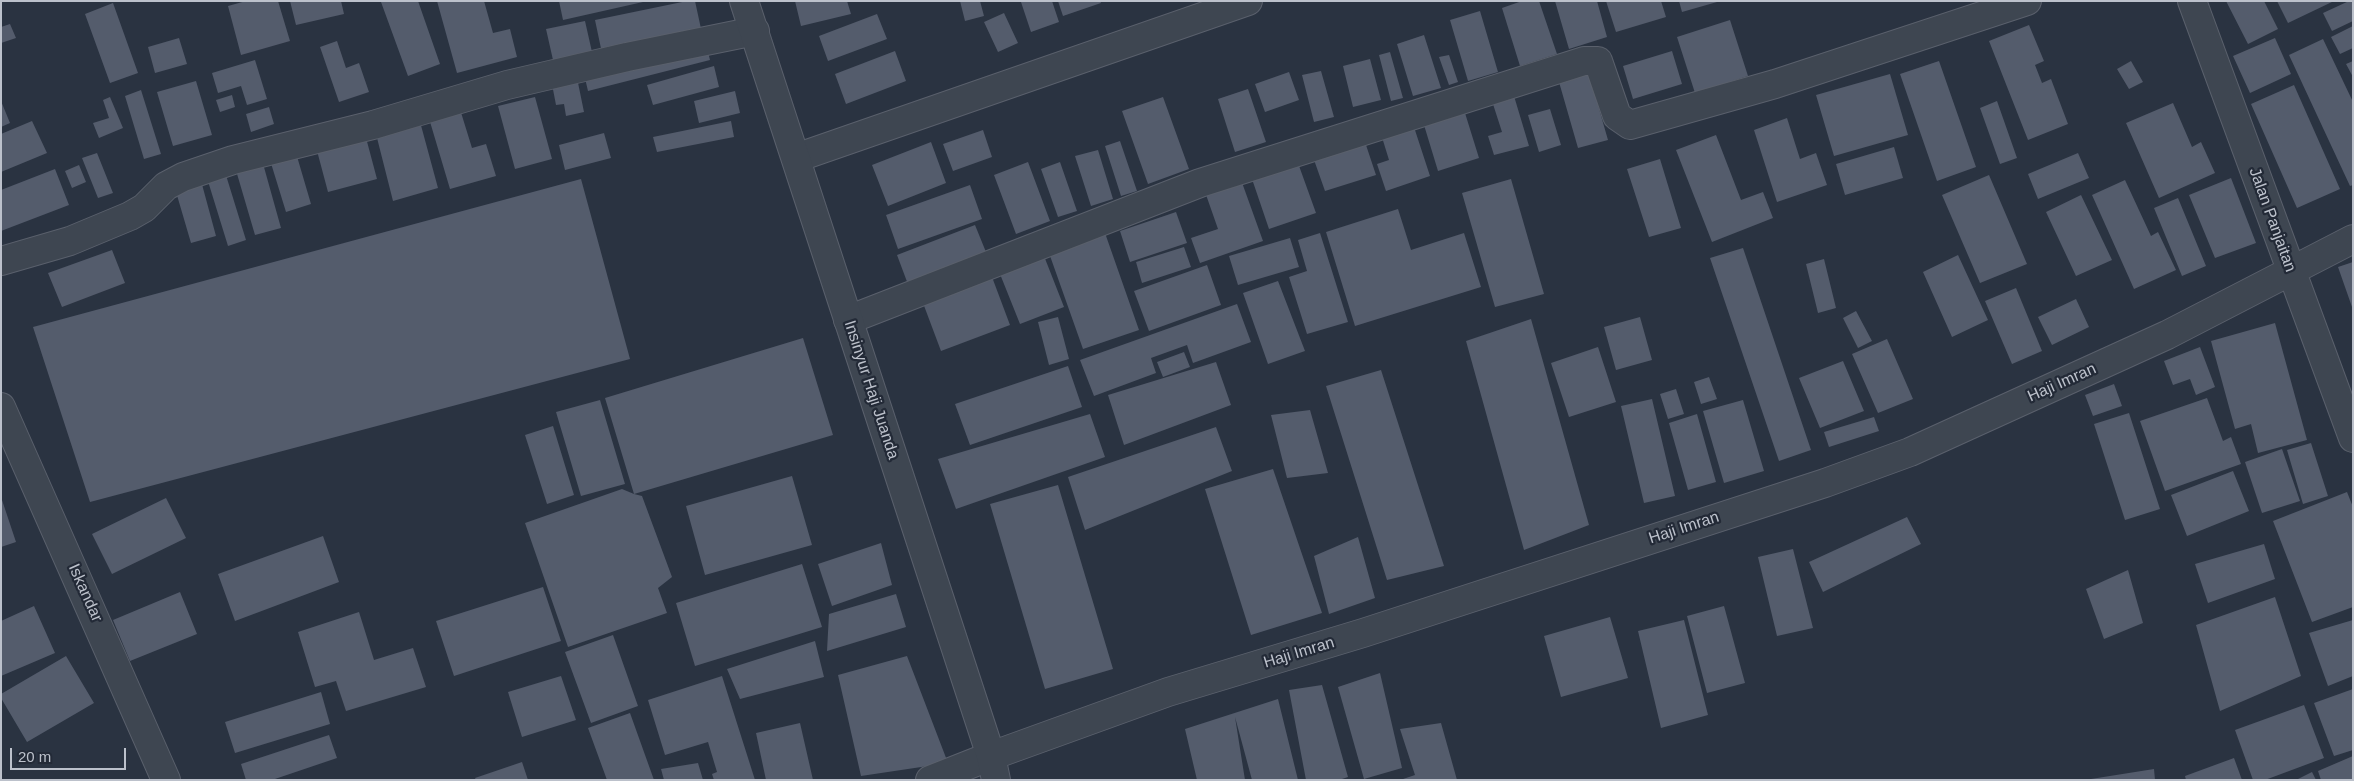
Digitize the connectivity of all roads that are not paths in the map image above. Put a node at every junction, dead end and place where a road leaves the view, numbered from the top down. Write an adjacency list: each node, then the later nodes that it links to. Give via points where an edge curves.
1 (744, 1): 5 (street, Insinyur Haji Juanda)
2 (1248, 1): 6 (street)
3 (2027, 1): 10 (street, via 1776,84 1630,125 1617,116 1598,61 1584,61 1200,183)
4 (2192, 1): 9 (street, Jalan Panjaitan)
5 (754, 31): 6 (street, Insinyur Haji Juanda); 8 (street, via 507,85 373,125 234,160 182,177 130,216 70,241)
6 (796, 158): 10 (street, Insinyur Haji Juanda)
7 (2353, 239): 9 (street, Haji Imran)
8 (1, 261)
9 (2291, 272): 12 (street, Jalan Panjaitan); 13 (street, Haji Imran, via 2167,335 1910,452 1825,483 1372,630 1168,692)
10 (848, 320): 13 (street, Insinyur Haji Juanda)
11 (1, 407): 14 (street, Iskandar)
12 (2353, 438)
13 (994, 768): 15 (street, Haji Imran)
14 (166, 780)
15 (930, 780)

